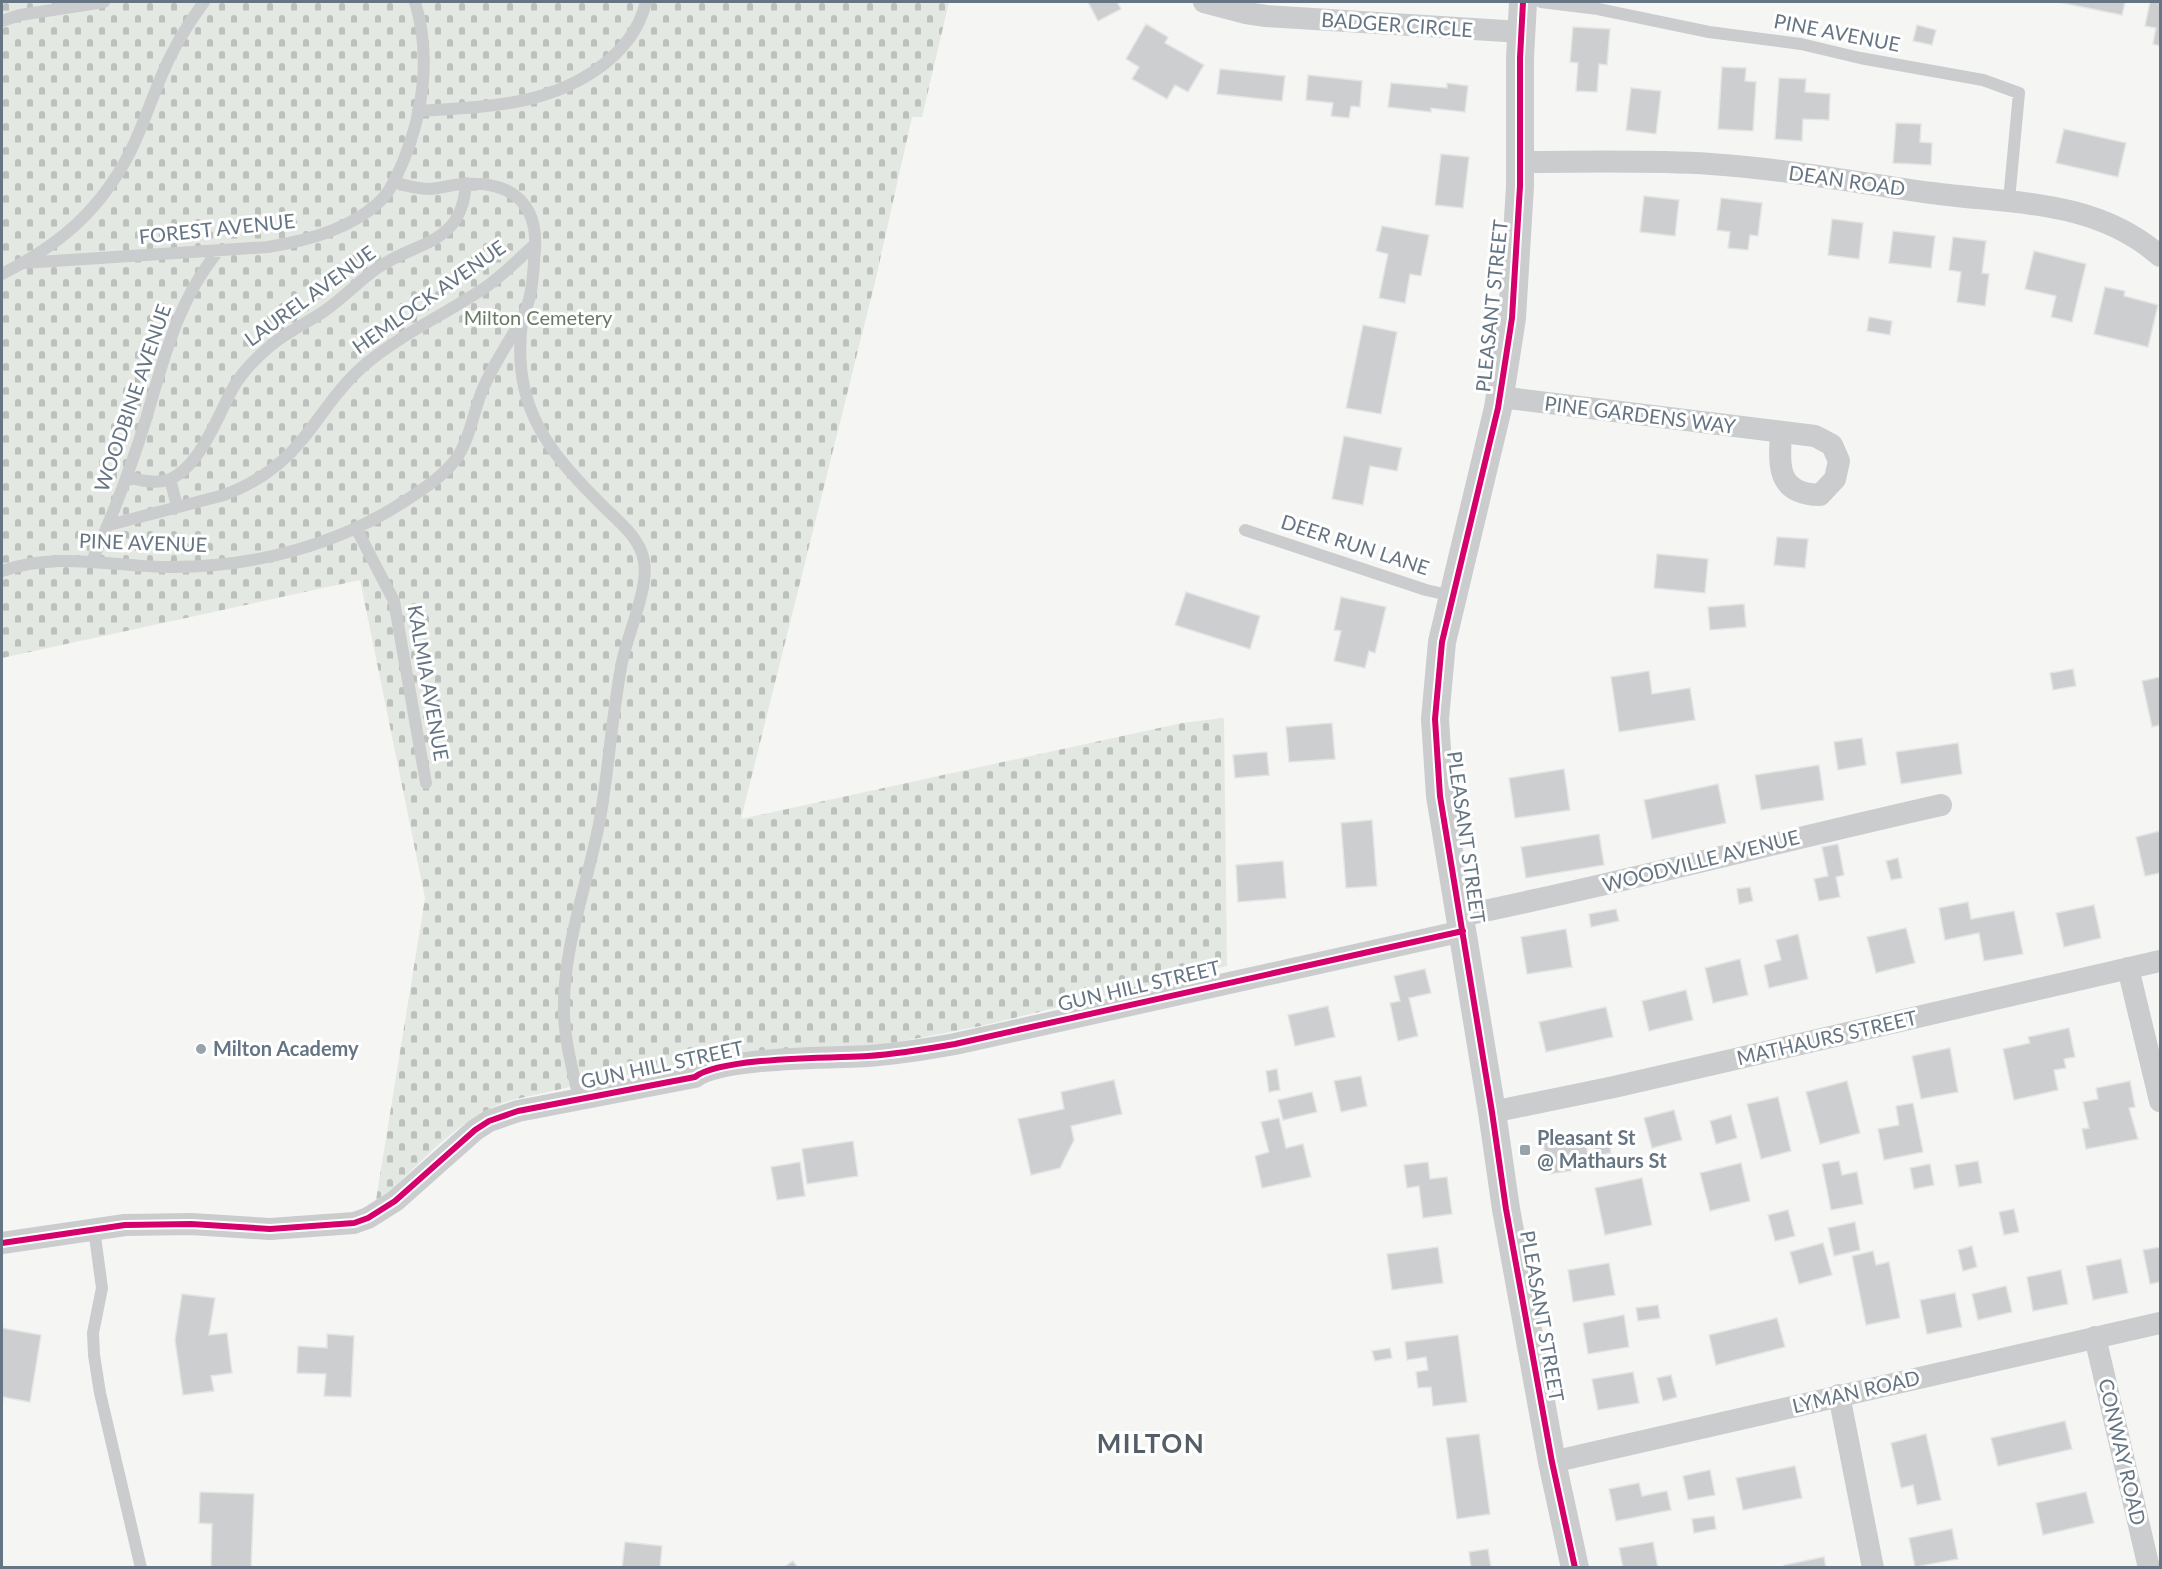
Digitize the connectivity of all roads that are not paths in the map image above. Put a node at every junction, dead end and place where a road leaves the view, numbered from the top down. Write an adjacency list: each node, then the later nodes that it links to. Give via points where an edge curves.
1 (26, 2): 9 (lane)
2 (104, 2): 9 (lane)
3 (204, 2): 20 (lane, via 176,46 129,155 112,183 90,212 63,237)
4 (415, 2): 12 (lane, FOREST AVENUE, via 424,49)
5 (646, 2): 12 (lane, via 638,24 621,49 575,82 512,103)
6 (1204, 2): 11 (street, BADGER CIRCLE, via 1266,16)
7 (1523, 2): 11 (street, PLEASANT STREET)
8 (1541, 2): 16 (lane, PINE AVENUE, via 1801,44 1983,80 2019,93)
9 (20, 15): 10 (lane)
10 (2, 20)
11 (1521, 32): 13 (street, PLEASANT STREET)
12 (418, 111): 14 (lane, FOREST AVENUE)
13 (1520, 162): 16 (street, DEAN ROAD, via 1710,164); 23 (street, PLEASANT STREET, via 1512,318)
14 (394, 182): 15 (lane, PINE AVENUE, via 428,189); 18 (lane, FOREST AVENUE, via 367,212 328,231 268,247)
15 (466, 183): 17 (lane, PINE AVENUE, via 495,186 527,206 534,222); 26 (lane, LAUREL AVENUE, via 461,210 444,233 376,269 260,354 232,389 208,439)
16 (2009, 200): 19 (street, DEAN ROAD, via 2054,207 2120,227)
17 (535, 244): 22 (lane, PINE AVENUE); 27 (lane, HEMLOCK AVENUE, via 499,277 354,374 302,441 273,468 238,490)
18 (218, 251): 20 (lane, FOREST AVENUE); 25 (lane, WOODBINE AVENUE, via 192,290 169,338)
19 (2160, 256)
20 (23, 263): 21 (lane)
21 (2, 274)
22 (523, 318): 29 (lane, PINE AVENUE, via 486,382 457,458 418,492); 39 (lane, via 521,371 537,424 567,470 635,539 644,561 644,584 622,661 596,841 565,975 564,1016)
23 (1500, 397): 24 (street, PINE GARDENS WAY); 33 (street, PLEASANT STREET)
24 (1781, 433)
25 (127, 477): 26 (lane, via 152,482); 28 (lane, WOODBINE AVENUE)
26 (170, 479): 27 (lane)
27 (177, 506): 28 (lane, HEMLOCK AVENUE)
28 (109, 525): 31 (lane, WOODBINE AVENUE)
29 (356, 528): 31 (lane, PINE AVENUE, via 291,552 221,565 150,567); 34 (lane, KALMIA AVENUE, via 394,601)
30 (1245, 530): 33 (lane, DEER RUN LANE)
31 (92, 561): 32 (lane, PINE AVENUE, via 42,561)
32 (2, 571)
33 (1453, 596): 36 (street, PLEASANT STREET, via 1438,668 1436,744 1440,796)
34 (426, 783)
35 (1941, 805): 36 (street, WOODVILLE AVENUE)
36 (1462, 923): 39 (street, GUN HILL STREET, via 955,1044 870,1056 742,1064); 41 (street, PLEASANT STREET)
37 (2160, 961): 38 (street, MATHAURS STREET)
38 (2128, 968): 40 (street); 41 (street, MATHAURS STREET)
39 (579, 1099): 42 (street, GUN HILL STREET, via 489,1121 461,1141 395,1202 354,1223 292,1229 166,1223)
40 (2160, 1101)
41 (1492, 1112): 47 (street, PLEASANT STREET)
42 (94, 1229): 43 (street, GUN HILL STREET); 48 (lane, via 102,1288 93,1333 94,1355)
43 (2, 1243)
44 (2160, 1323): 45 (street, LYMAN ROAD)
45 (2095, 1337): 46 (street, LYMAN ROAD); 51 (street, CONWAY ROAD)
46 (1839, 1395): 47 (street, LYMAN ROAD); 50 (street)
47 (1552, 1462): 49 (street, PLEASANT STREET)
48 (141, 1568)
49 (1575, 1568)
50 (1873, 1568)
51 (2149, 1568)

